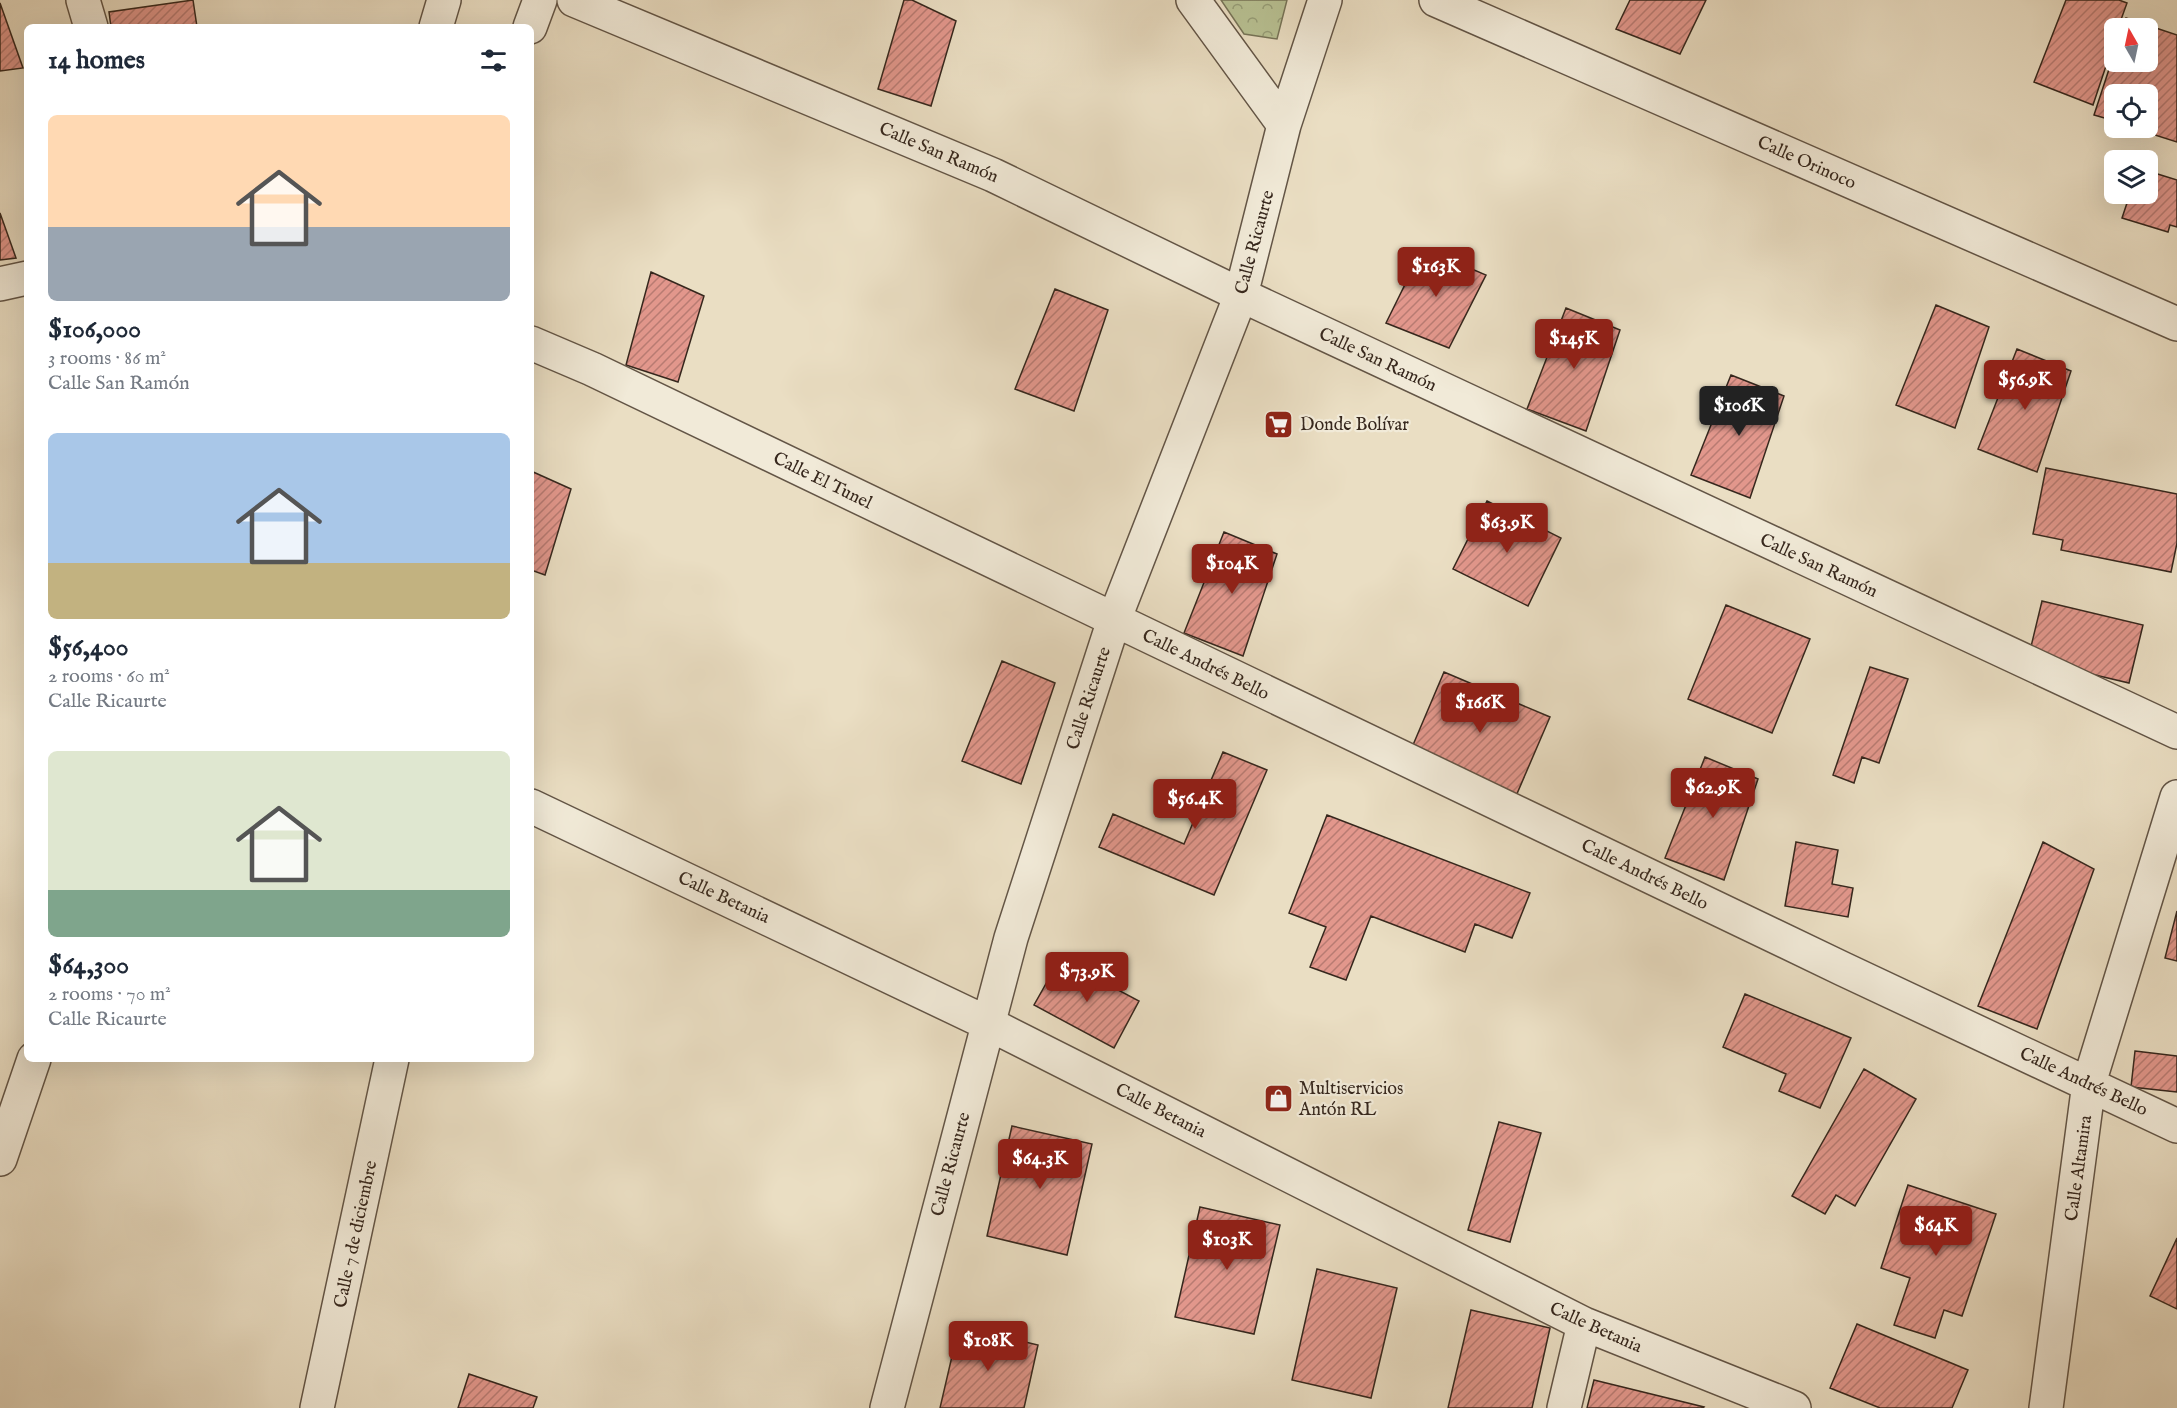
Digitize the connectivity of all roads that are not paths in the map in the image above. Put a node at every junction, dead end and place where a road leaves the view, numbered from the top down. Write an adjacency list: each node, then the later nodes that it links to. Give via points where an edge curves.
1 (83, 0): 8 (street)
2 (444, 0): 9 (street)
3 (540, 0): 10 (street)
4 (574, 0): 14 (street, Calle San Ramón, via 993,175)
5 (1193, 0): 11 (street)
6 (1325, 0): 11 (street, Calle Ricaurte)
7 (1436, 0): 15 (street, Calle Orinoco)
8 (90, 24)
9 (437, 24)
10 (531, 24)
11 (1284, 125): 14 (street, Calle Ricaurte)
12 (24, 279): 13 (street)
13 (0, 284)
14 (1241, 295): 17 (street, Calle Ricaurte); 18 (street, Calle San Ramón)
15 (2177, 324)
16 (534, 345): 17 (street, Calle El Tunel, via 592,369)
17 (1114, 620): 21 (street, Calle Ricaurte); 24 (street, Calle Andrés Bello)
18 (2177, 732)
19 (2177, 797): 24 (street, Calle Altamira)
20 (534, 807): 21 (street, Calle Betania)
21 (987, 1023): 27 (street, Calle Betania); 29 (street, Calle Ricaurte)
22 (33, 1062): 26 (street)
23 (391, 1062): 28 (street, Calle 7 de diciembre)
24 (2090, 1083): 25 (street, Calle Andrés Bello); 32 (street, Calle Altamira)
25 (2177, 1126)
26 (0, 1159)
27 (1584, 1324): 30 (street); 31 (street, Calle Betania)
28 (317, 1408)
29 (887, 1408)
30 (1564, 1408)
31 (1794, 1408)
32 (2046, 1408)

